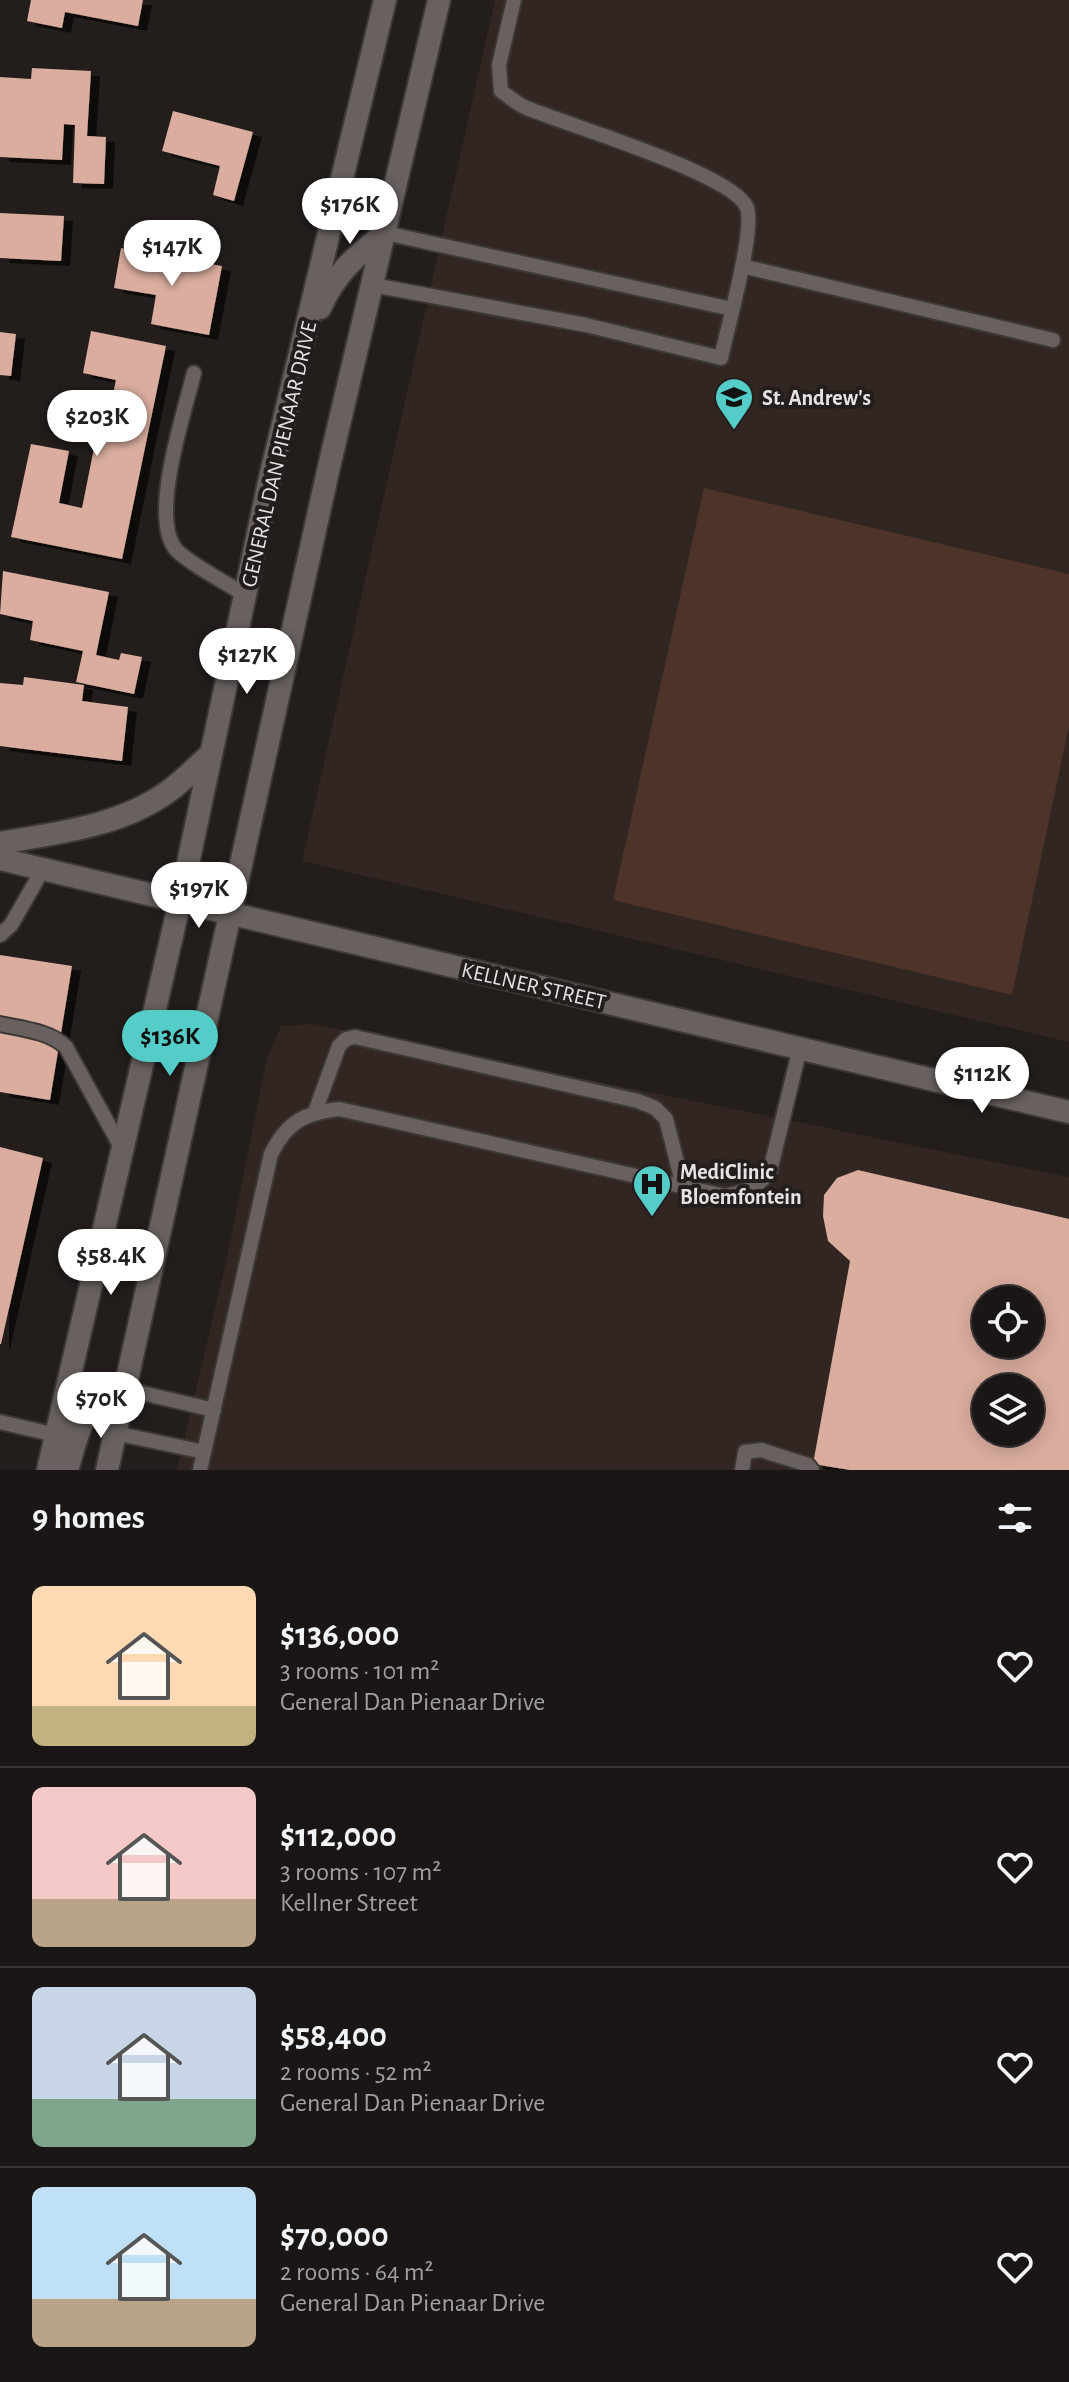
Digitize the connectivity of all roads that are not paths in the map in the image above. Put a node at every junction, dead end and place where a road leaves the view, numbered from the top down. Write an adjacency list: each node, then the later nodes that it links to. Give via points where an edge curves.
1 (385, 0): 9 (street, GENERAL DAN PIENAAR DRIVE)
2 (439, 0): 4 (street)
3 (514, 0): 5 (lane, via 499,65 501,91 523,107 657,155 737,196 749,220)
4 (385, 233): 6 (street); 7 (lane); 9 (street, via 336,278)
5 (742, 266): 7 (lane); 8 (lane)
6 (373, 285): 7 (lane, via 586,325 721,358); 17 (street)
7 (732, 309)
8 (1053, 340)
9 (300, 353): 11 (street, GENERAL DAN PIENAAR DRIVE)
10 (194, 373): 11 (lane, via 168,482 166,531 175,550)
11 (245, 595): 12 (street, GENERAL DAN PIENAAR DRIVE)
12 (211, 754): 13 (street, via 170,790 120,817); 16 (street, GENERAL DAN PIENAAR DRIVE)
13 (0, 843)
14 (0, 859): 15 (street, KELLNER STREET)
15 (43, 869): 16 (street, KELLNER STREET); 18 (lane)
16 (180, 901): 17 (street, KELLNER STREET); 23 (street, GENERAL DAN PIENAAR DRIVE)
17 (229, 913): 20 (street, KELLNER STREET); 25 (street)
18 (0, 935)
19 (0, 1024): 23 (lane, via 48,1035 66,1047)
20 (800, 1048): 22 (street, KELLNER STREET); 24 (lane, via 770,1171 760,1184 725,1196)
21 (315, 1112): 24 (lane, via 339,1109); 24 (lane, via 339,1046 355,1037 655,1108 666,1119); 26 (lane, via 297,1120 271,1154)
22 (1069, 1112)
23 (122, 1149): 29 (street, GENERAL DAN PIENAAR DRIVE)
24 (683, 1186)
25 (124, 1392): 26 (lane); 28 (street); 32 (street, via 99,1400 85,1414)
26 (214, 1410): 30 (lane)
27 (0, 1422): 29 (lane)
28 (115, 1433): 30 (lane); 33 (street)
29 (56, 1435): 31 (street, GENERAL DAN PIENAAR DRIVE)
30 (204, 1452): 34 (lane)
31 (48, 1470)
32 (67, 1470)
33 (107, 1470)
34 (200, 1470)
35 (742, 1470): 36 (lane, via 745,1452 761,1450)
36 (812, 1470)

